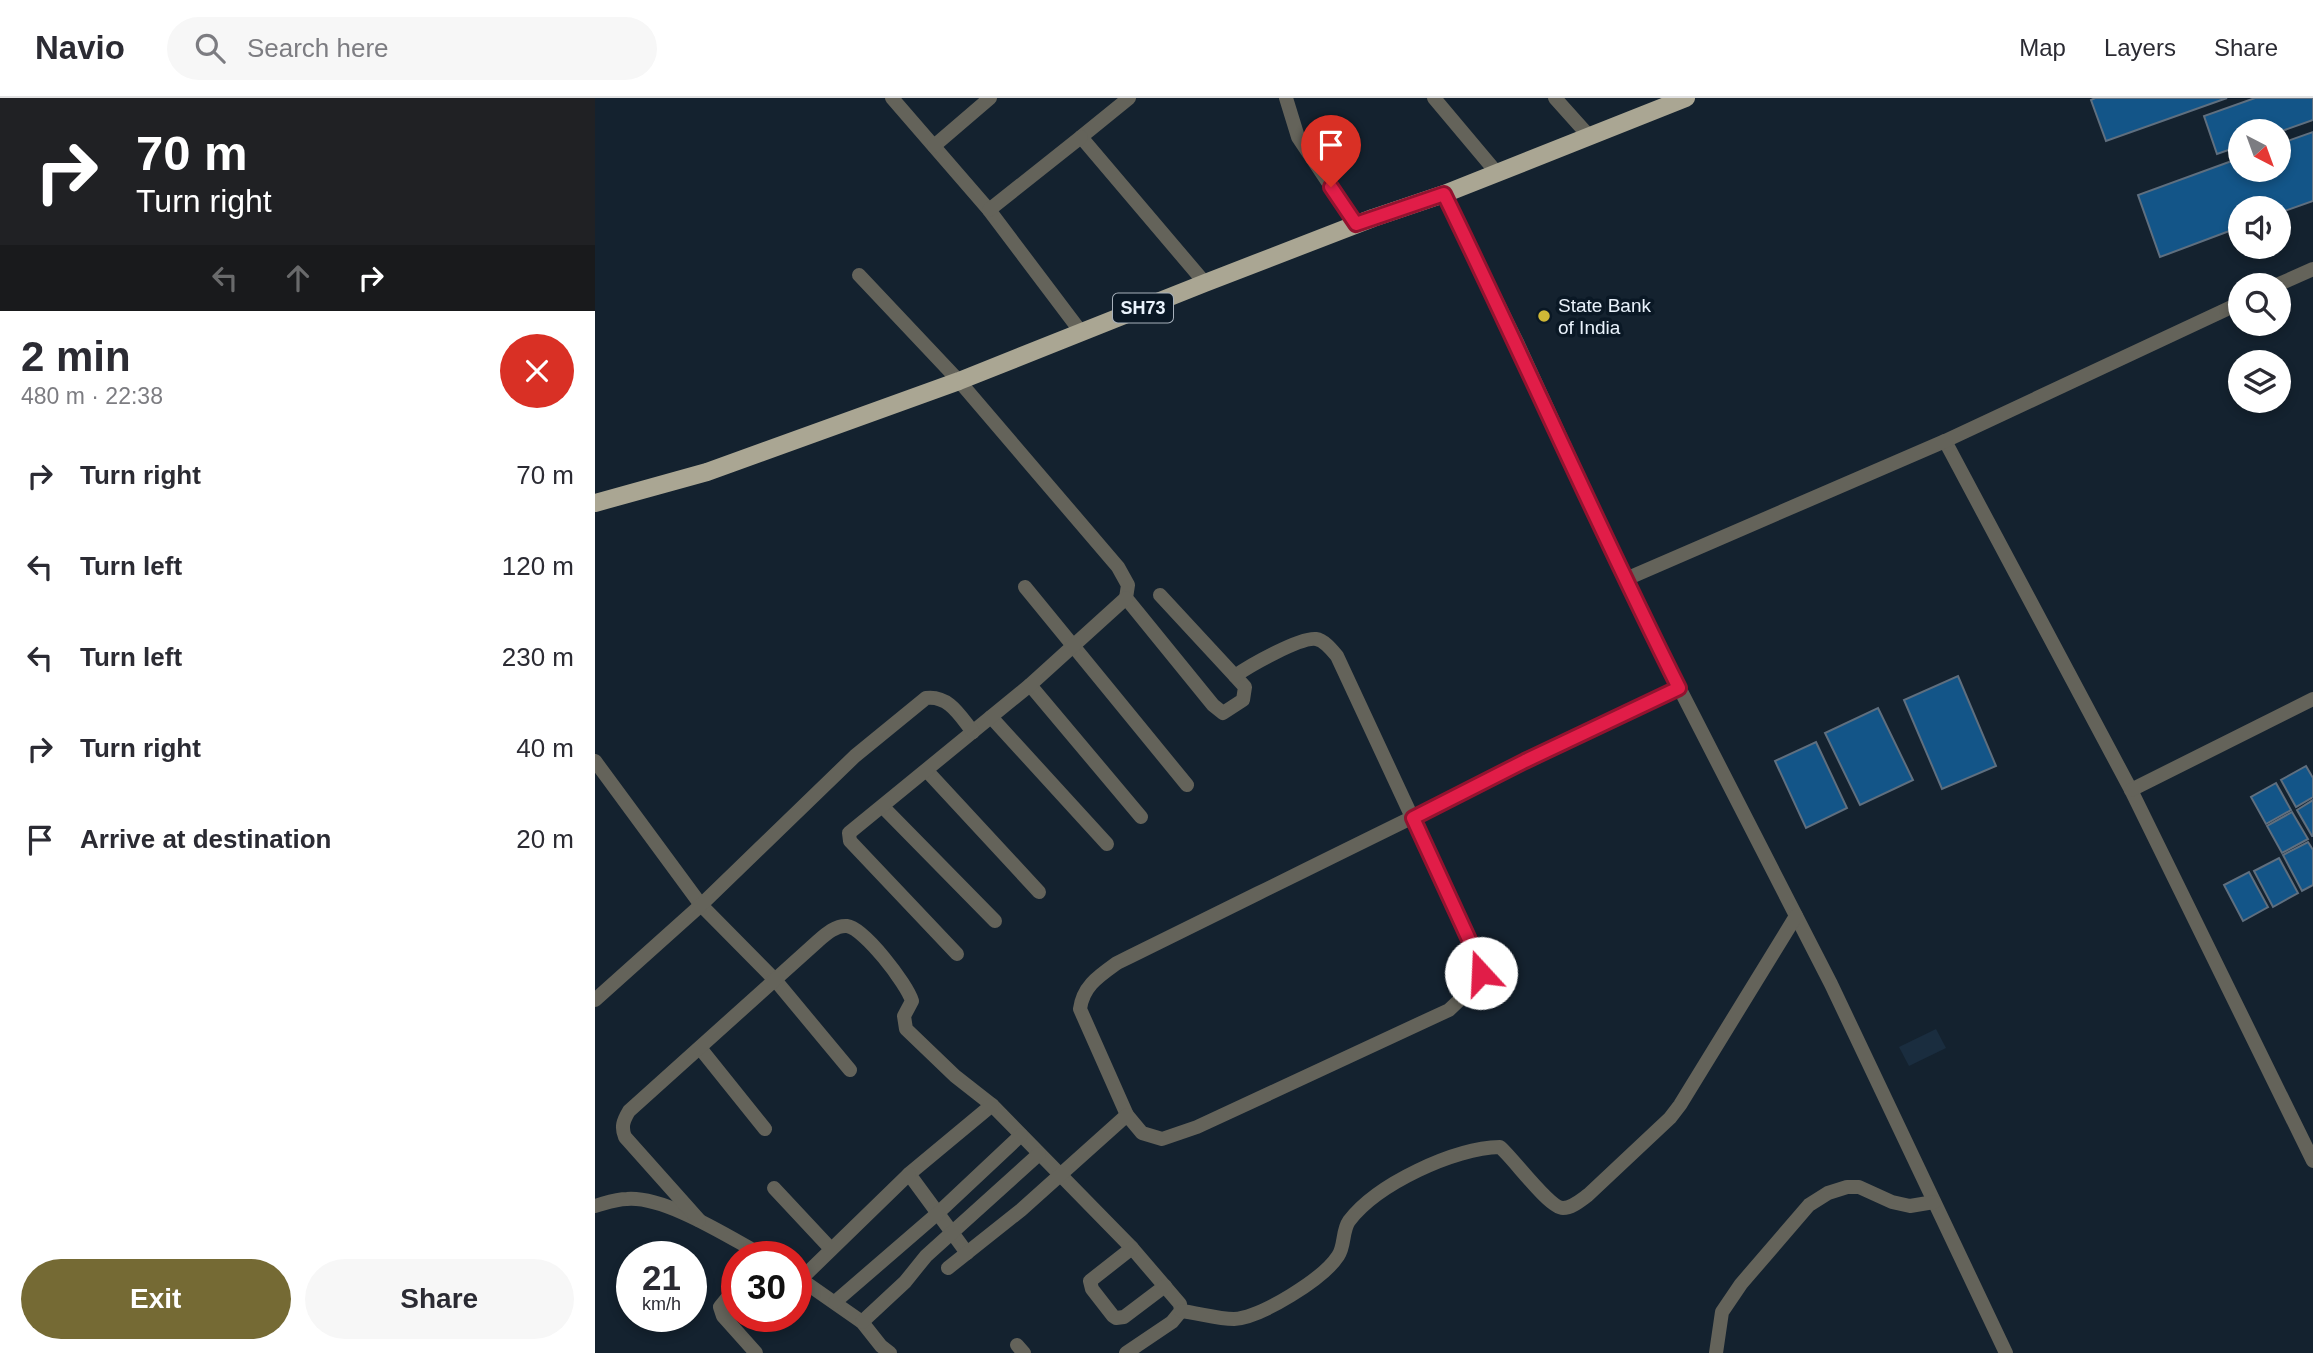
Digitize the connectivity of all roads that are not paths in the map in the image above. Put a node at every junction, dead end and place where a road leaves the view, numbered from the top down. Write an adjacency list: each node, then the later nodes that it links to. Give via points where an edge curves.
1 (892, 98): 10 (street)
2 (991, 98): 10 (street)
3 (1129, 98): 9 (street)
4 (1286, 98): 14 (street, via 1298,137)
5 (1434, 98): 11 (street)
6 (1555, 98): 8 (street)
7 (1686, 98): 8 (main road, SH73)
8 (1589, 136): 11 (main road, SH73)
9 (1081, 137): 13 (street); 18 (street)
10 (934, 146): 13 (street)
11 (1497, 173): 12 (main road, SH73)
12 (1444, 194): 14 (main road, SH73); 24 (street)
13 (989, 210): 20 (street)
14 (1356, 224): 18 (main road, SH73)
15 (2313, 269): 17 (street)
16 (859, 275): 21 (street)
17 (2291, 279)
18 (1205, 283): 20 (main road, SH73)
19 (2228, 309): 22 (street)
20 (1081, 332): 21 (main road, SH73)
21 (960, 381): 23 (main road, SH73, via 707,472); 27 (street, via 1118,566 1128,585)
22 (1945, 441): 24 (street); 38 (street)
23 (595, 503)
24 (1626, 579): 31 (street)
25 (1024, 587): 28 (street)
26 (1160, 595): 29 (street)
27 (1126, 598): 28 (street); 29 (street, via 1223,713 1243,700 1245,687)
28 (1074, 647): 30 (street); 37 (street)
29 (1235, 676): 41 (street, via 1303,641 1317,639 1328,646 1337,656)
30 (1030, 685): 33 (street); 40 (street)
31 (1679, 688): 41 (street); 45 (street)
32 (2313, 699): 38 (street)
33 (991, 717): 34 (street); 42 (street)
34 (973, 732): 36 (street); 44 (street, via 945,701 937,696 926,698 855,755)
35 (595, 761): 44 (street)
36 (927, 771): 39 (street); 43 (street)
37 (1187, 785)
38 (2130, 790): 57 (street)
39 (883, 807): 46 (street); 47 (street, via 849,833 850,841)
40 (1141, 817)
41 (1413, 818): 53 (street, via 1117,963 1093,981 1082,995 1080,1009); 53 (street, via 1477,957 1481,973 1471,989 1449,1010 1197,1127 1162,1139 1142,1133)
42 (1107, 844)
43 (1039, 892)
44 (701, 905): 48 (street); 49 (street)
45 (1796, 916): 61 (street); 75 (street, via 1680,1105 1575,1204 1551,1205 1500,1147 1476,1150 1408,1176 1361,1206 1346,1224 1339,1255 1280,1302 1234,1319)
46 (995, 920)
47 (957, 954)
48 (776, 981): 50 (street); 51 (street); 52 (street, via 832,929 847,926 858,930 904,982 912,1001 904,1016 906,1029)
49 (596, 998)
50 (700, 1048): 54 (street); 64 (street, via 629,1111 621,1129)
51 (850, 1070)
52 (992, 1105): 55 (street); 58 (street)
53 (1127, 1115): 59 (street)
54 (765, 1129)
55 (1021, 1135): 56 (street); 63 (street)
56 (1039, 1154): 59 (street); 65 (street)
57 (2313, 1161)
58 (909, 1174): 63 (street); 68 (street)
59 (1059, 1175): 67 (street); 69 (street)
60 (774, 1188): 68 (street)
61 (1934, 1202): 81 (street, via 1910,1206 1847,1187 1809,1205 1722,1312); 82 (street)
62 (595, 1206): 64 (street, via 631,1198)
63 (938, 1213): 65 (street); 74 (street)
64 (699, 1220): 66 (street)
65 (952, 1232): 69 (street); 76 (street)
66 (737, 1241)
67 (1132, 1248): 72 (street); 72 (street, via 1090,1281 1113,1316 1124,1317)
68 (831, 1249): 70 (street)
69 (967, 1253): 71 (street)
70 (812, 1266)
71 (949, 1268)
72 (1165, 1286): 75 (street)
73 (812, 1287): 74 (street)
74 (835, 1302): 76 (street)
75 (1181, 1311): 78 (street)
76 (862, 1322): 80 (street)
77 (737, 1332): 79 (street)
78 (1132, 1352)
79 (755, 1353)
80 (890, 1353)
81 (1716, 1353)
82 (2006, 1353)

